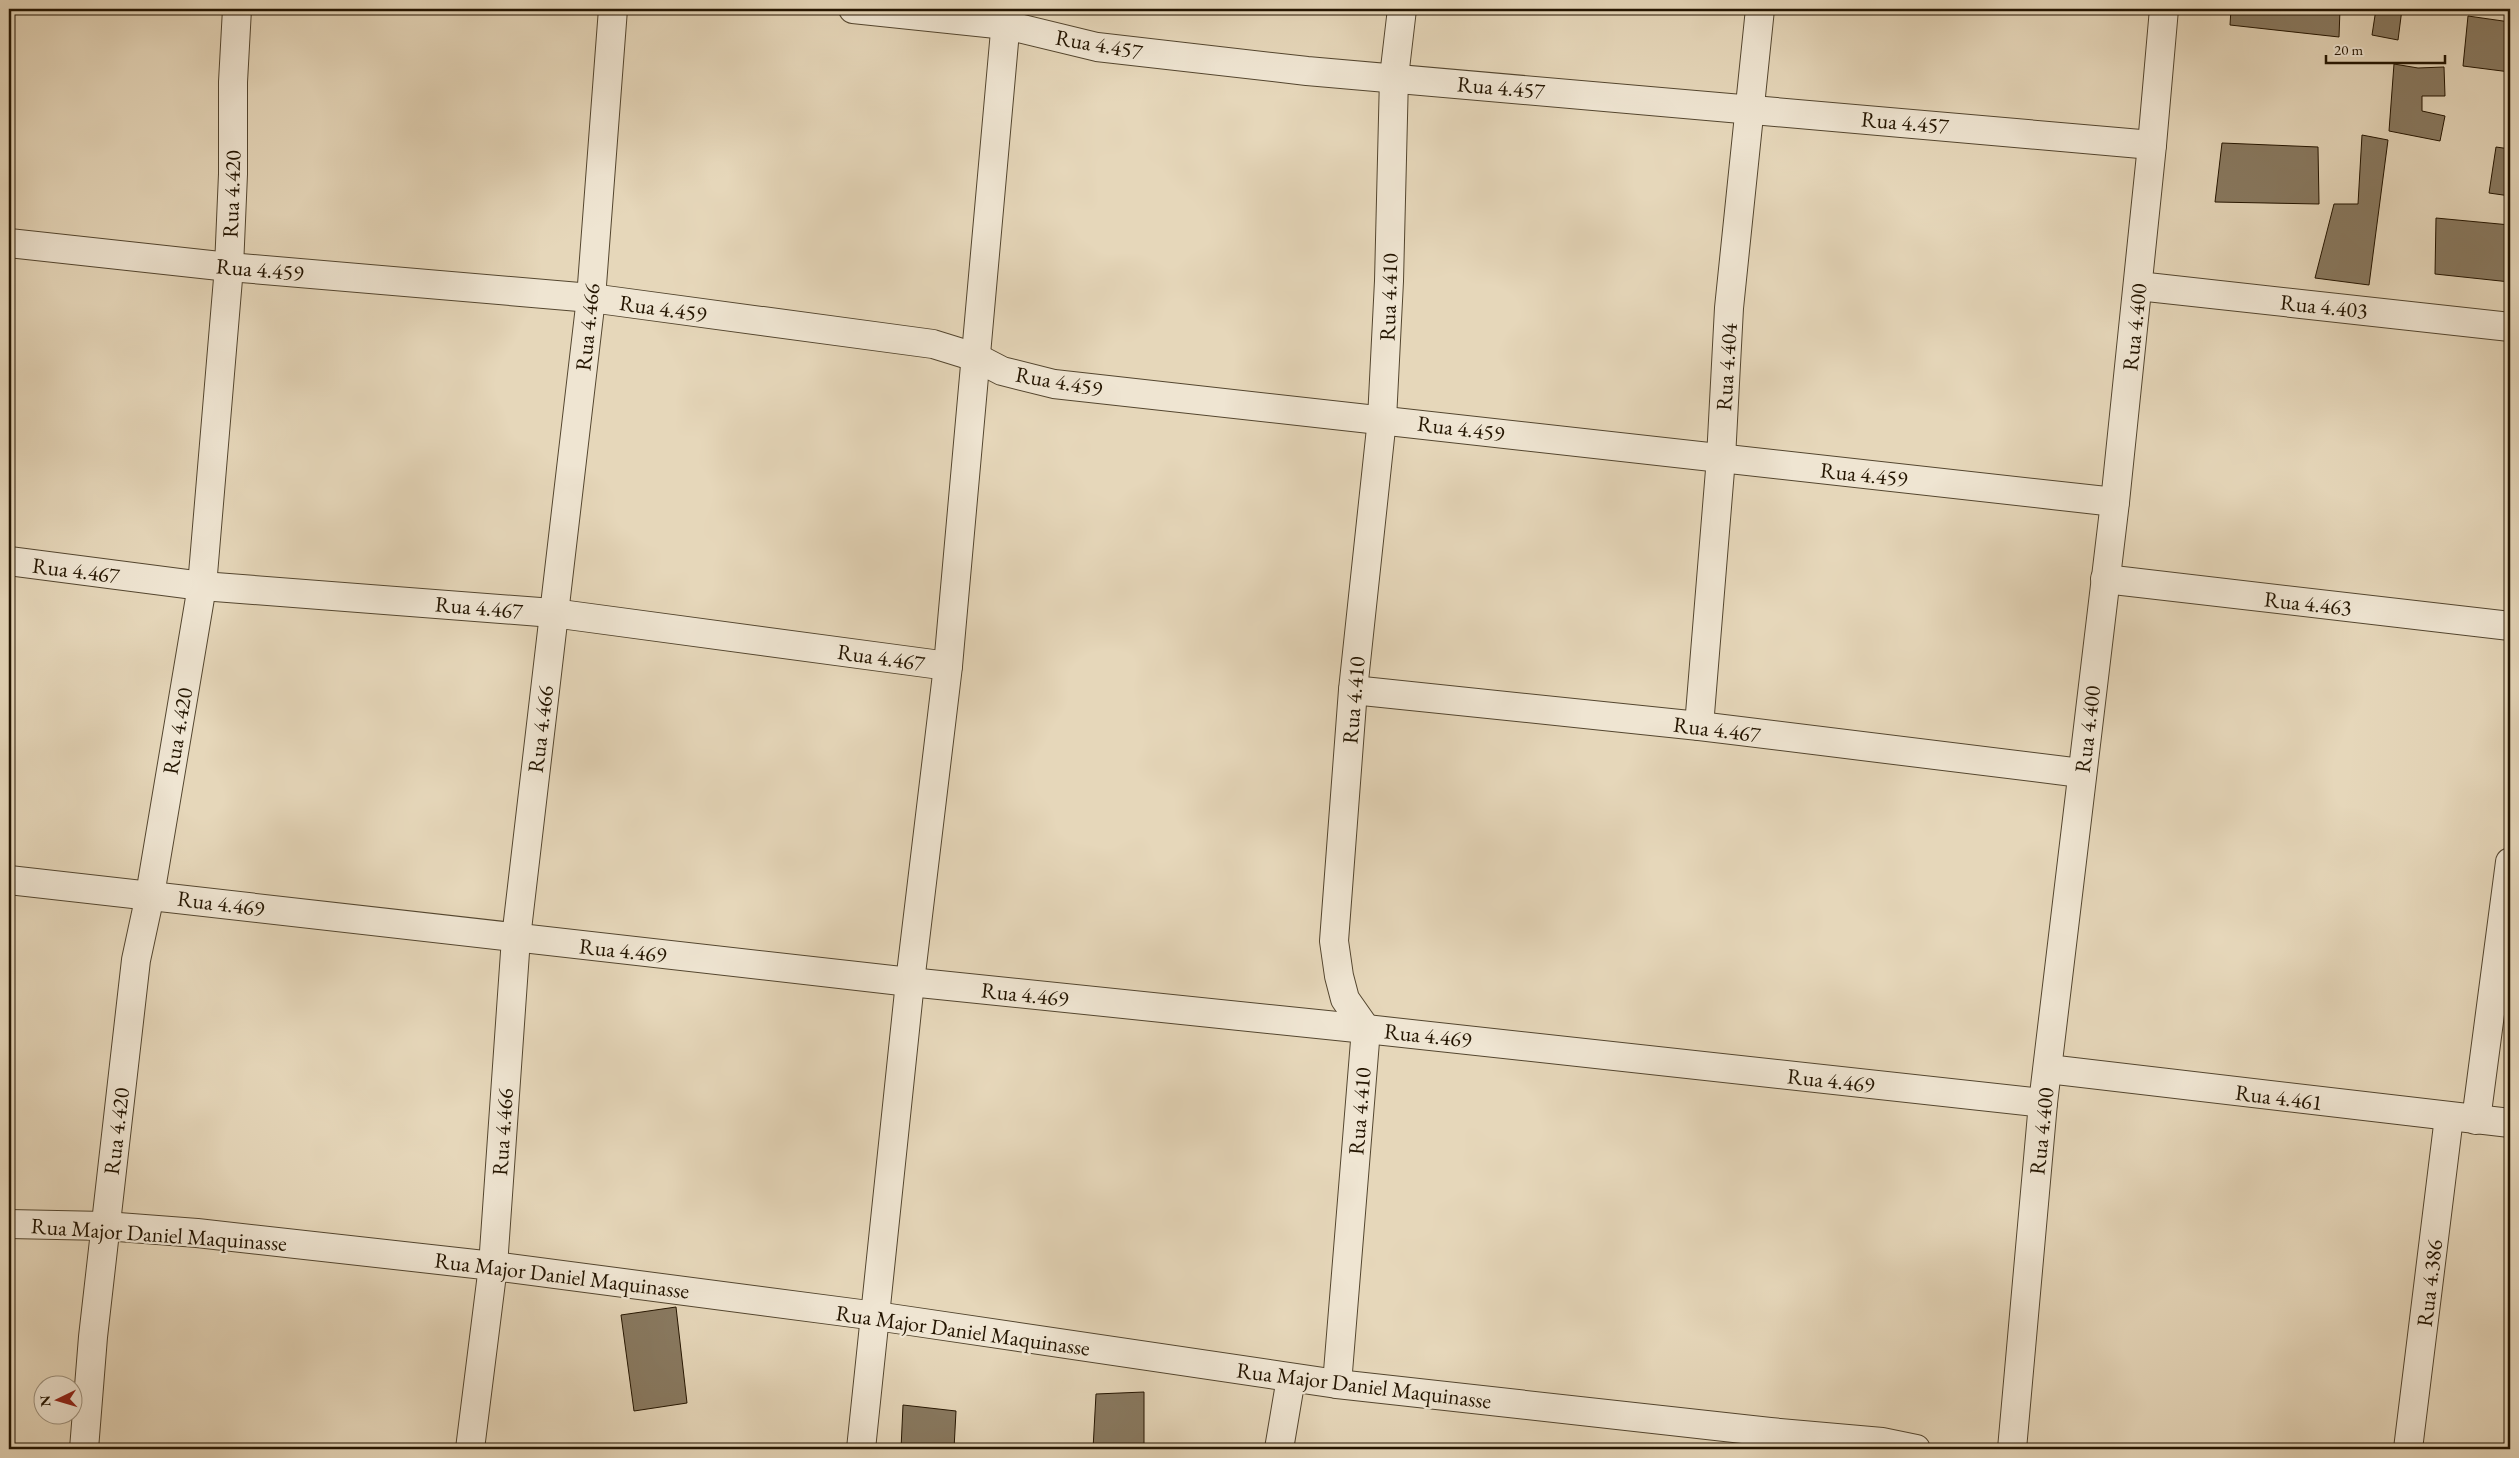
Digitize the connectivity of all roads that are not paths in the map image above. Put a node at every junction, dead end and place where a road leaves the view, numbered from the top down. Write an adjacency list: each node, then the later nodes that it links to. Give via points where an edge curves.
1 (237, 9): 12 (street, Rua 4.420, via 232,82)
2 (613, 9): 14 (street, Rua 4.466)
3 (853, 9): 7 (street, Rua 4.457)
4 (1402, 9): 8 (street, Rua 4.410)
5 (1760, 9): 9 (street, Rua 4.404)
6 (2164, 9): 10 (street, Rua 4.400)
7 (1006, 17): 8 (street, Rua 4.457, via 1098,47 1307,71); 16 (street)
8 (1394, 77): 9 (street, Rua 4.457); 17 (street, Rua 4.410)
9 (1749, 108): 10 (street, Rua 4.457); 18 (street, Rua 4.404, via 1729,308)
10 (2152, 145): 13 (street, Rua 4.400)
11 (9, 243): 12 (street, Rua 4.459)
12 (229, 266): 14 (street, Rua 4.459); 22 (street, Rua 4.420)
13 (2138, 286): 15 (street, Rua 4.403); 19 (street, Rua 4.400)
14 (591, 298): 16 (street, Rua 4.459, via 933,344); 23 (street, Rua 4.466)
15 (2510, 327)
16 (975, 357): 17 (street, Rua 4.459, via 1002,371 1054,384); 25 (street)
17 (1382, 419): 18 (street, Rua 4.459); 26 (street, Rua 4.410)
18 (1721, 458): 19 (street, Rua 4.459); 27 (street, Rua 4.404)
19 (2115, 502): 21 (street, Rua 4.400)
20 (9, 561): 22 (street, Rua 4.467)
21 (2105, 578): 24 (street, Rua 4.463); 28 (street, Rua 4.400)
22 (202, 586): 23 (street, Rua 4.467); 31 (street, Rua 4.420)
23 (553, 613): 25 (street, Rua 4.467); 32 (street, Rua 4.466)
24 (2510, 626)
25 (948, 666): 33 (street)
26 (1353, 690): 27 (street, Rua 4.467); 34 (street, Rua 4.410, via 1334,941 1345,999)
27 (1699, 726): 28 (street, Rua 4.467)
28 (2081, 773): 35 (street, Rua 4.400)
29 (2510, 862): 37 (street, Rua 4.386)
30 (9, 880): 31 (street, Rua 4.469)
31 (150, 895): 32 (street, Rua 4.469); 40 (street, Rua 4.420, via 136,960)
32 (516, 938): 33 (street, Rua 4.469); 41 (street, Rua 4.466)
33 (910, 982): 34 (street, Rua 4.469); 42 (street)
34 (1366, 1028): 36 (street, Rua 4.469); 44 (street, Rua 4.410)
35 (2048, 1069): 36 (street, Rua 4.400); 37 (street, Rua 4.461)
36 (2043, 1103): 50 (street, Rua 4.400)
37 (2462, 1119): 38 (street, Rua 4.461); 51 (street, Rua 4.386)
38 (2510, 1123)
39 (9, 1224): 40 (street, Rua Major Daniel Maquinasse)
40 (105, 1226): 41 (street, Rua Major Daniel Maquinasse); 45 (street, Rua 4.420)
41 (493, 1266): 42 (street, Rua Major Daniel Maquinasse); 46 (street, Rua 4.466)
42 (876, 1316): 43 (street, Rua Major Daniel Maquinasse); 47 (street)
43 (1291, 1378): 44 (street, Rua Major Daniel Maquinasse); 48 (street)
44 (1337, 1384): 49 (street, Rua Major Daniel Maquinasse, via 1882,1442)
45 (84, 1449)
46 (470, 1449)
47 (861, 1449)
48 (1279, 1449)
49 (1916, 1449)
50 (2012, 1449)
51 (2408, 1449)

